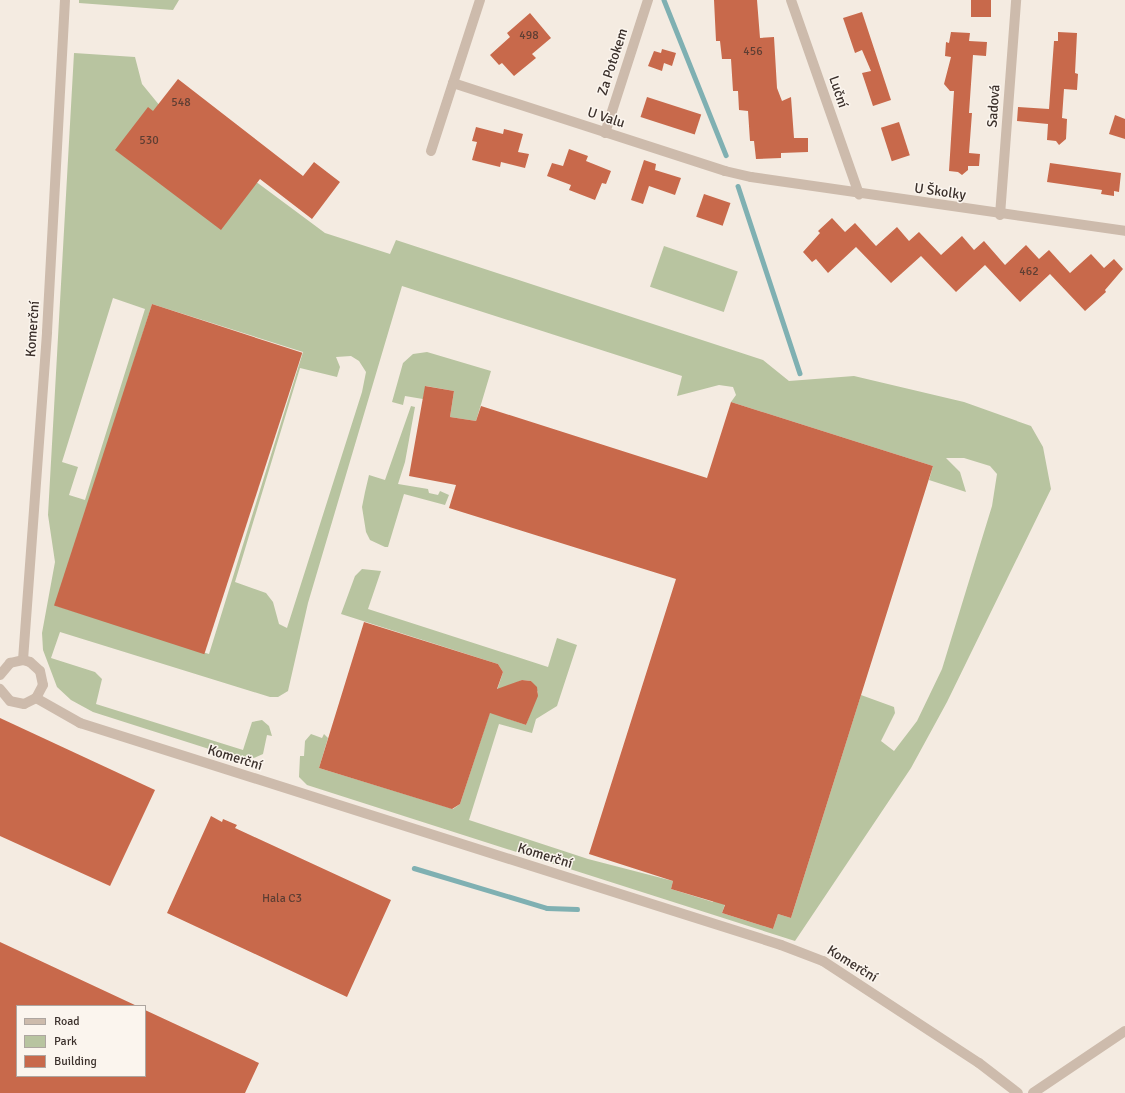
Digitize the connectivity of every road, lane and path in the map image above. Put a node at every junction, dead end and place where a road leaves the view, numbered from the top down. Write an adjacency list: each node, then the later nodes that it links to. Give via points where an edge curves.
1 (65, 0): 13 (street, Komerční, via 46,340)
2 (480, 0): 6 (street)
3 (648, 0): 7 (street, Za Potokem)
4 (791, 0): 10 (street, Luční)
5 (1016, 0): 11 (street, Sadová)
6 (453, 83): 7 (street, U Valu); 8 (street)
7 (605, 133): 9 (street, U Valu)
8 (430, 150)
9 (752, 177): 10 (street, U Školky)
10 (859, 194): 11 (street, U Školky)
11 (1000, 215): 12 (street, U Školky)
12 (1125, 231)
13 (23, 660): 14 (street, via 10,662); 16 (street, via 36,666 40,671 43,685)
14 (0, 675)
15 (0, 689): 16 (street, via 4,697 16,704 24,704)
16 (36, 698): 18 (street, Komerční, via 80,723 782,945 823,961 979,1063)
17 (1125, 1031): 19 (street)
18 (1018, 1093)
19 (1033, 1093)

